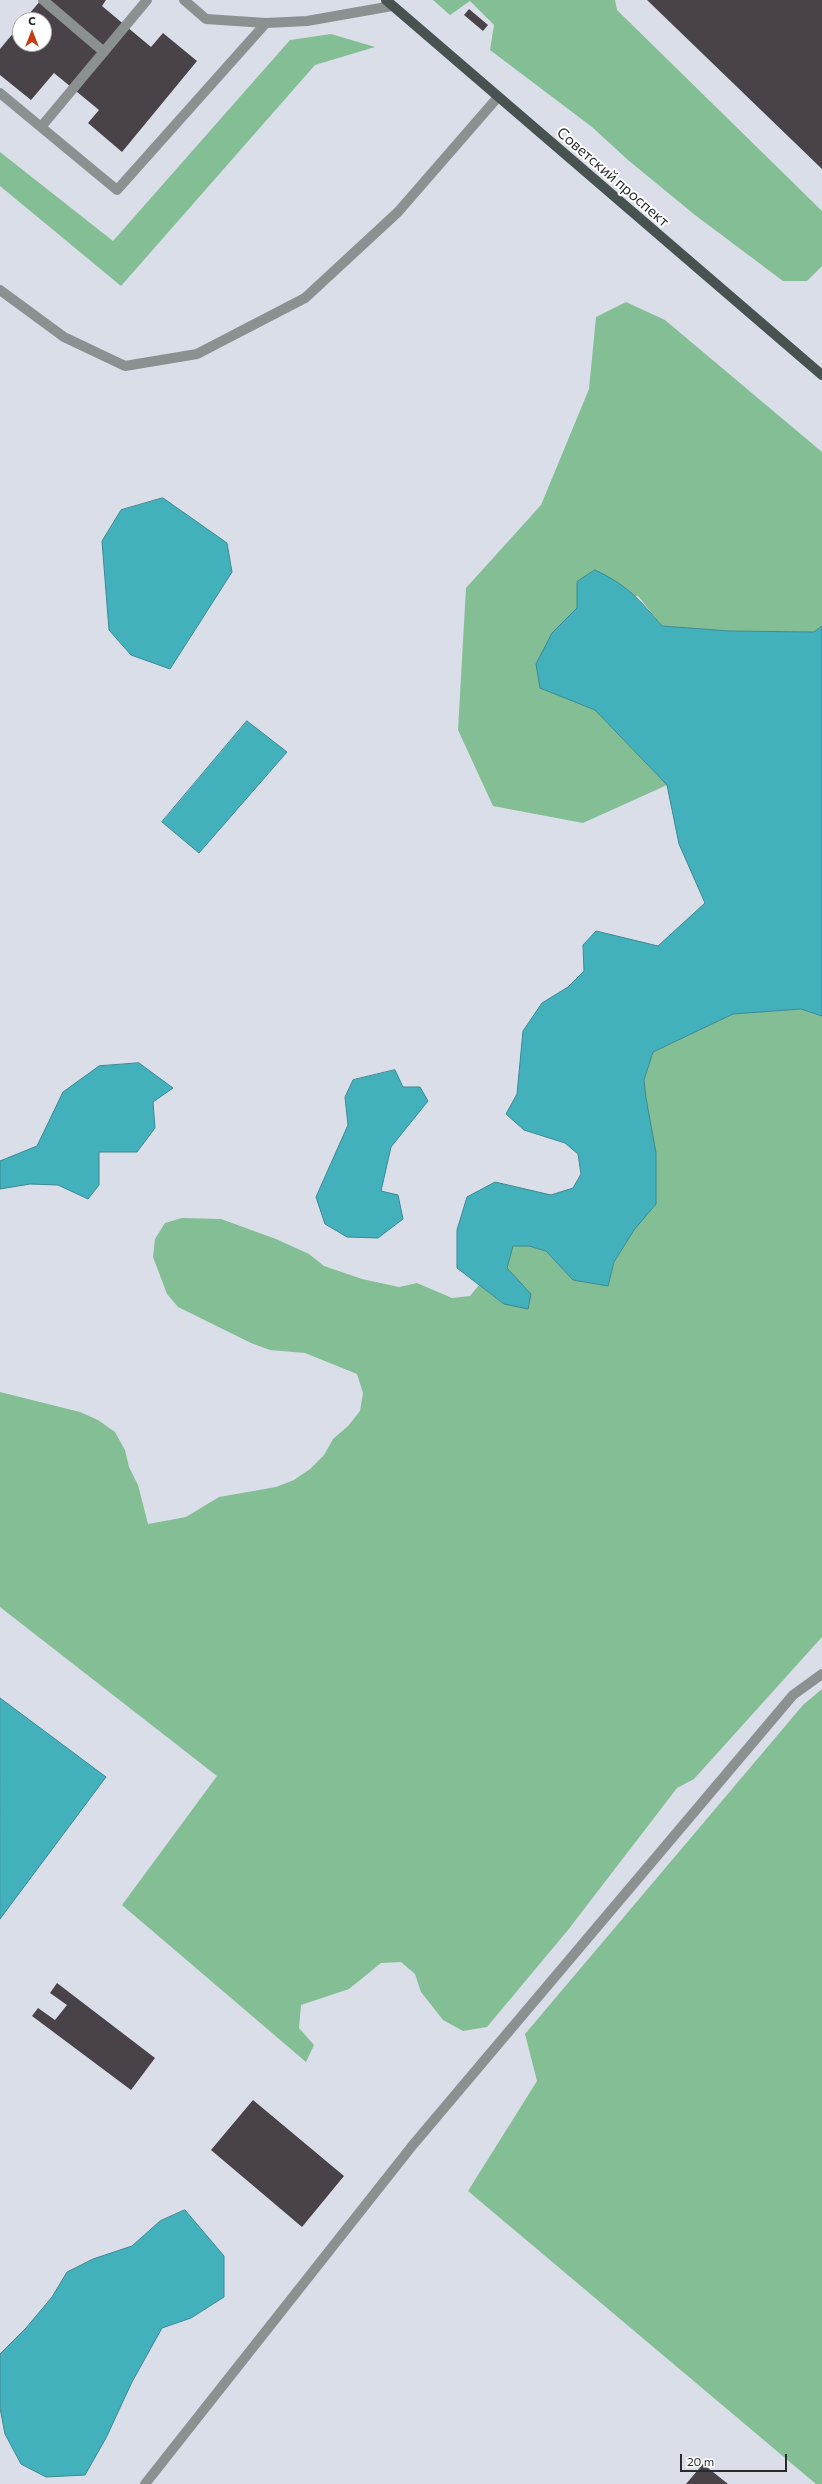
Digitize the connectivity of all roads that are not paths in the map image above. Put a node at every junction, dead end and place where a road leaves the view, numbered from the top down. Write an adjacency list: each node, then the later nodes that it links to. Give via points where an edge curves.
1 (43, 0): 6 (lane)
2 (147, 0): 6 (lane)
3 (184, 0): 5 (lane, via 206,19)
4 (389, 3): 5 (lane, via 307,21); 8 (main road, Советский проспект)
5 (266, 23): 9 (lane, via 117,190)
6 (104, 52): 9 (lane)
7 (0, 93): 9 (lane)
8 (498, 97): 10 (lane, via 398,212 305,298 197,354 125,366 64,337); 11 (main road, Советский проспект)
9 (41, 127)
10 (0, 290)
11 (822, 375)
12 (822, 1674): 13 (lane, via 793,1695 423,2132)
13 (145, 2484)

